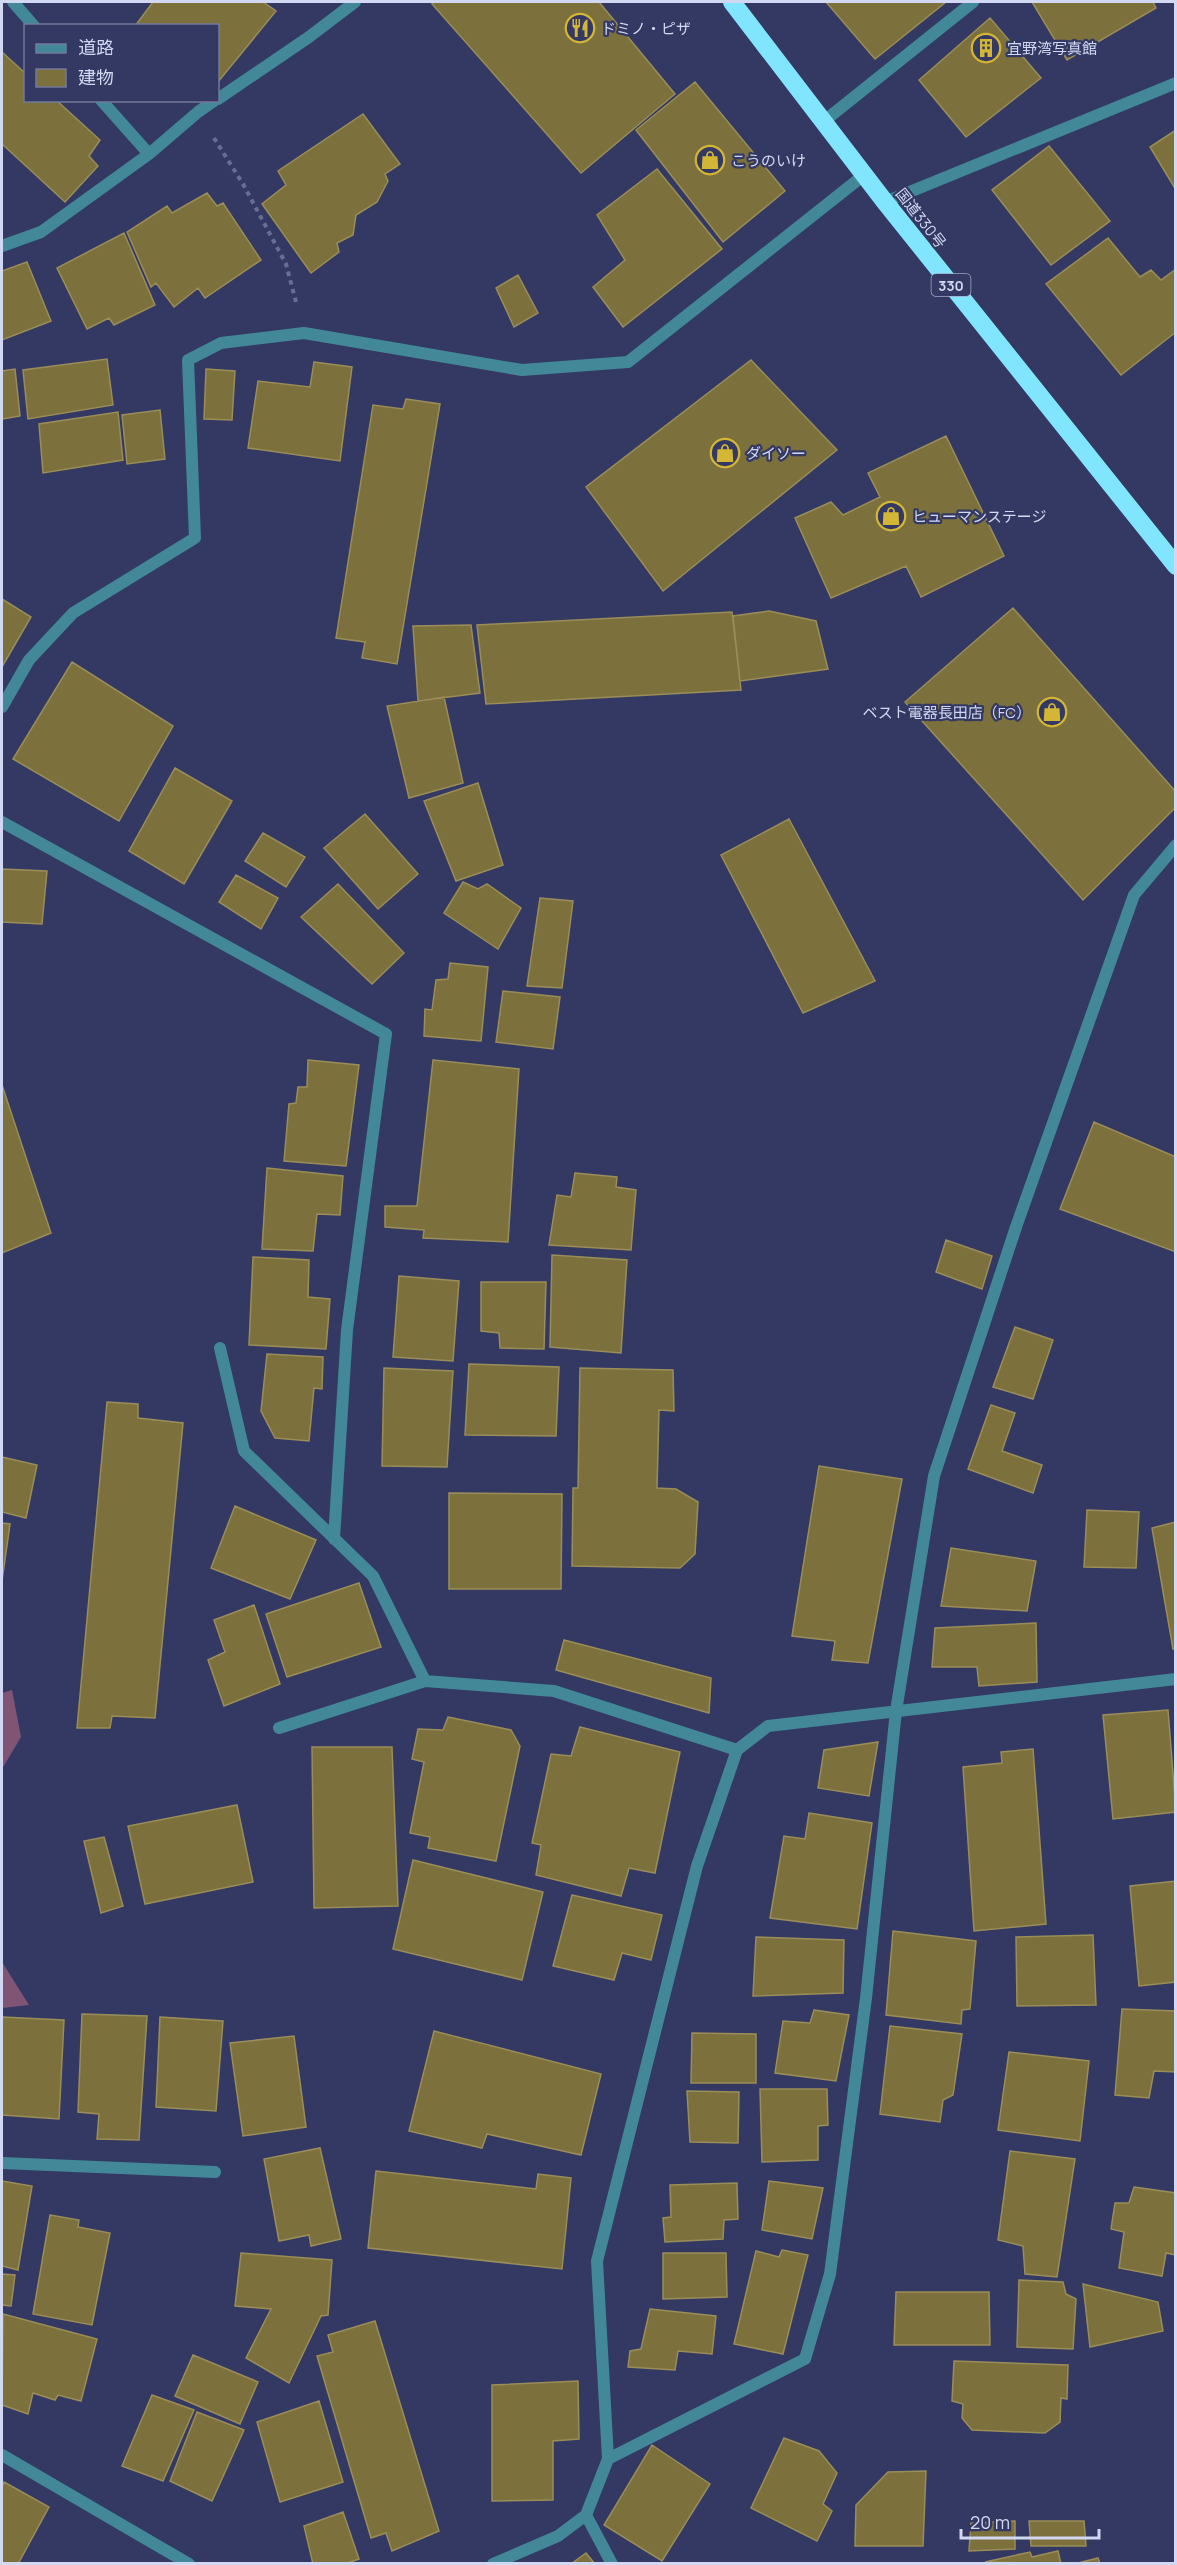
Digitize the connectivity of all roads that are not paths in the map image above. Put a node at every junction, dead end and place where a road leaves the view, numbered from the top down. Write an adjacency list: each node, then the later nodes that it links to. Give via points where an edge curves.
1 (13, 2): 5 (street)
2 (355, 2): 7 (street)
3 (732, 2): 10 (highway, 国道330号 / 330)
4 (973, 2): 10 (street)
5 (32, 24)
6 (1176, 82): 13 (street)
7 (219, 98)
8 (103, 102): 11 (street)
9 (213, 102): 11 (street)
10 (823, 122): 12 (highway, 国道330号 / 330)
11 (149, 154): 14 (street, via 41,232)
12 (864, 175): 13 (highway, 国道330号 / 330); 16 (street, via 628,362 522,370 304,333 220,343 188,360 195,537 72,613 29,660)
13 (885, 202): 15 (highway, 国道330号 / 330)
14 (2, 246)
15 (1176, 566)
16 (2, 707)
17 (2, 822): 20 (street, via 386,1034 347,1330)
18 (1176, 845): 23 (street, via 1134,895 1016,1227 934,1476)
19 (220, 1348): 20 (street, via 244,1451)
20 (334, 1539): 22 (street, via 373,1576)
21 (1176, 1679): 23 (street)
22 (425, 1681): 24 (street); 25 (street, via 554,1691)
23 (896, 1711): 25 (street, via 768,1726); 29 (street, via 866,1998 830,2274 805,2359)
24 (279, 1728)
25 (737, 1750): 29 (street, via 697,1866 597,2261)
26 (2, 2163): 27 (street)
27 (215, 2172)
28 (2, 2455): 31 (street)
29 (608, 2459): 30 (street)
30 (586, 2515): 32 (street, via 558,2536); 33 (street)
31 (189, 2564)
32 (493, 2564)
33 (612, 2564)

